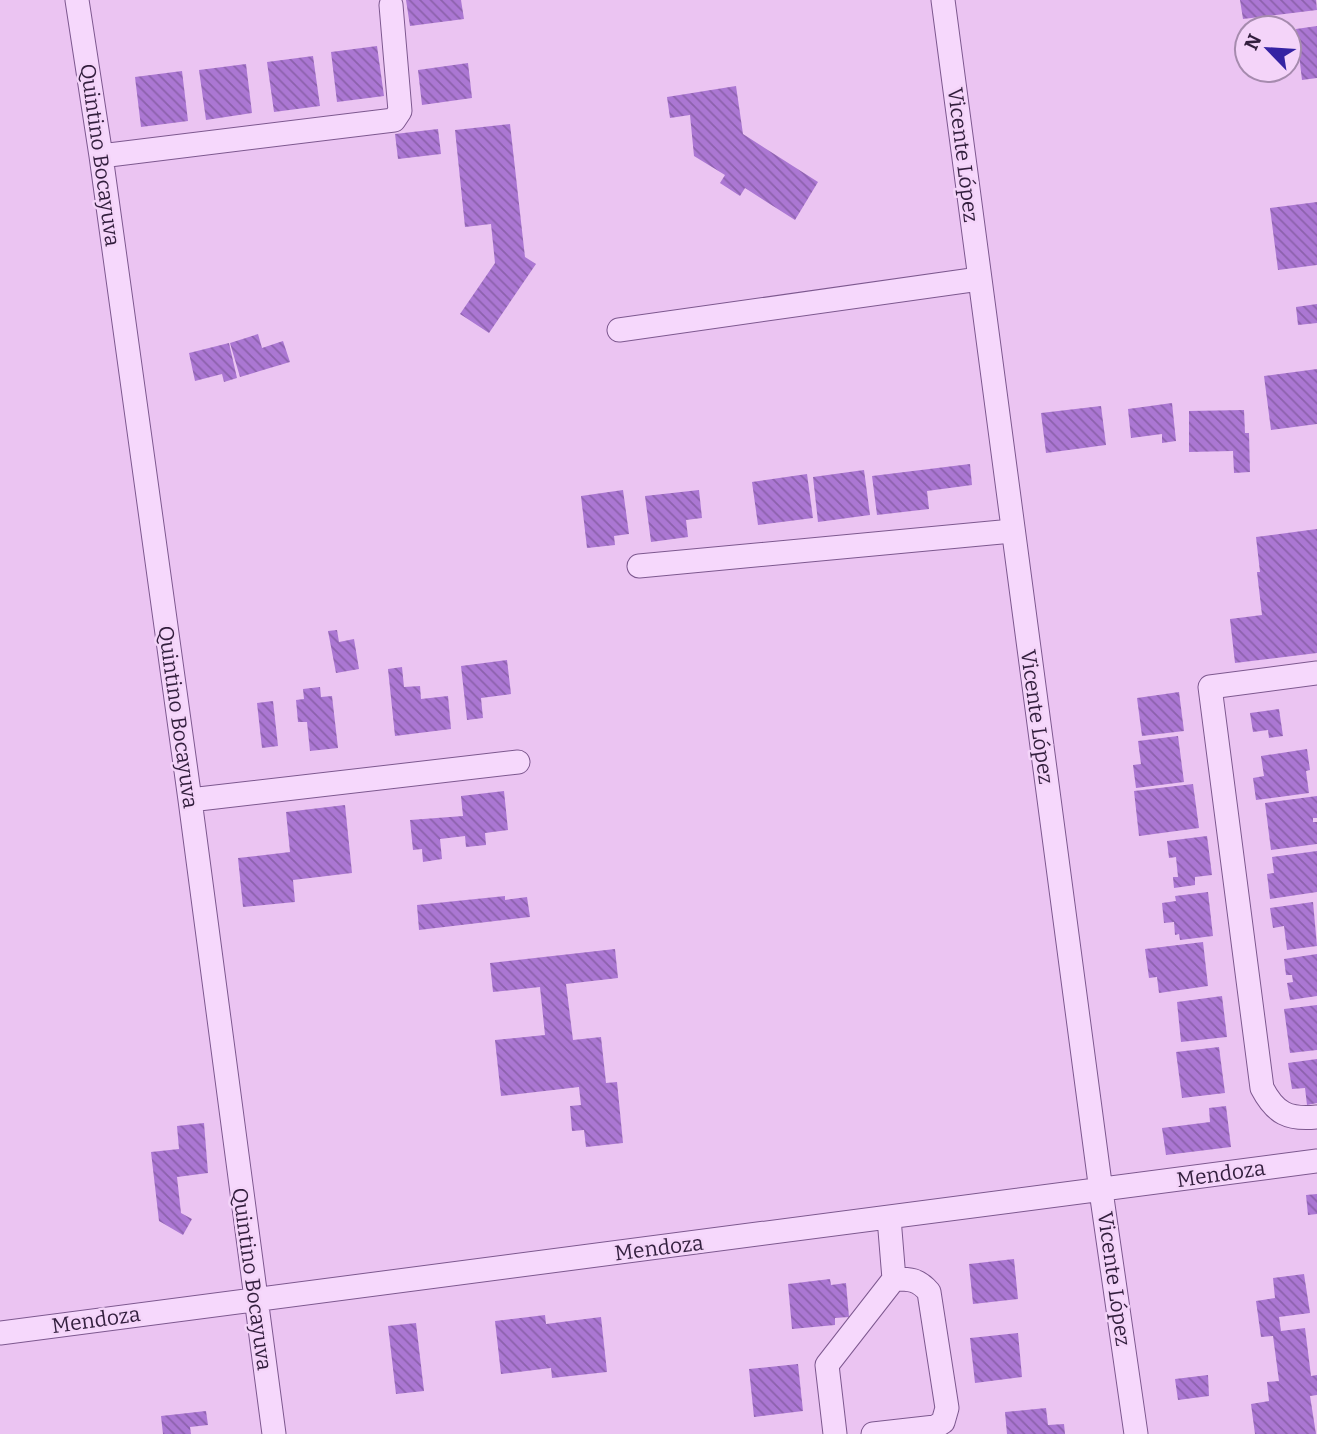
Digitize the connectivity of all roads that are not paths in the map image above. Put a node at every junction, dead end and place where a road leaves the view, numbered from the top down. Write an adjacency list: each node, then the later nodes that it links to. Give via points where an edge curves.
1 (77, 0): 4 (street, Quintino Bocayuva)
2 (943, 0): 5 (street, Vicente López)
3 (391, 5): 4 (street, via 400,111 394,120)
4 (101, 156): 11 (street, Quintino Bocayuva)
5 (979, 279): 6 (street); 7 (street, Vicente López)
6 (619, 330)
7 (1012, 531): 8 (street); 14 (street, Vicente López)
8 (639, 566)
9 (1317, 673): 12 (street, via 1210,687 1262,1088 1278,1111 1304,1118)
10 (518, 762): 11 (street)
11 (190, 800): 17 (street, Quintino Bocayuva)
12 (1317, 1116)
13 (1317, 1161): 14 (street, Mendoza)
14 (1101, 1191): 15 (street, Mendoza); 22 (street, Vicente López)
15 (889, 1218): 16 (street); 17 (street, Mendoza)
16 (894, 1279): 20 (street, via 827,1365); 21 (street, via 914,1279 929,1292 947,1408 943,1422 935,1427)
17 (254, 1299): 18 (street, Mendoza); 19 (street, Quintino Bocayuva)
18 (0, 1333)
19 (274, 1434)
20 (835, 1434)
21 (873, 1434)
22 (1136, 1434)

